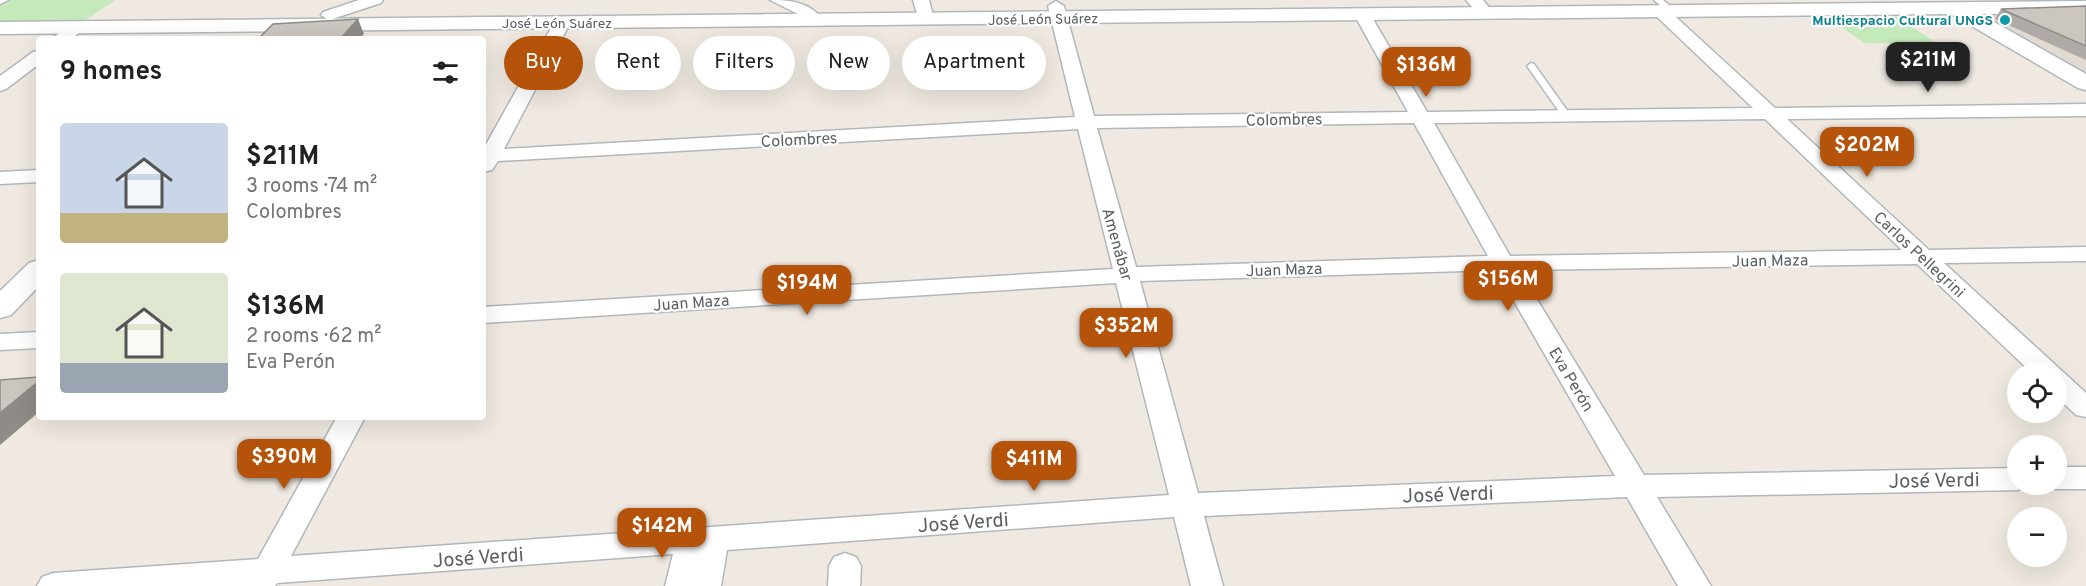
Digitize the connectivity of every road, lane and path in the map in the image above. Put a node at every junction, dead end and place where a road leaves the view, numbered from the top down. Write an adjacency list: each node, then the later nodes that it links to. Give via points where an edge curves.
1 (375, 0): 10 (street)
2 (778, 0): 12 (street)
3 (1860, 5): 5 (street, José León Suárez); 9 (street, José León Suárez)
4 (1480, 6): 5 (street, José León Suárez); 11 (street, José León Suárez)
5 (1663, 7): 22 (street, Carlos Pellegrini)
6 (2086, 7): 9 (street, José León Suárez)
7 (1062, 8): 8 (street, José León Suárez, via 1034,19); 11 (street, José León Suárez); 25 (street, Amenábar)
8 (924, 10): 12 (street, José León Suárez)
9 (1958, 10): 19 (street)
10 (324, 13): 13 (street, José León Suárez); 15 (street, José León Suárez)
11 (1362, 14): 24 (street, Eva Perón)
12 (815, 20): 13 (street, José León Suárez)
13 (562, 23): 26 (street)
14 (0, 28): 16 (street, José León Suárez)
15 (275, 32): 16 (street, José León Suárez)
16 (68, 33)
17 (36, 58): 20 (street)
18 (1531, 66): 23 (lane)
19 (2086, 83)
20 (0, 86)
21 (2086, 110): 22 (street, Colombres)
22 (1769, 113): 23 (street, Colombres); 30 (street, Carlos Pellegrini)
23 (1566, 115): 24 (street, Colombres)
24 (1421, 117): 25 (street, Colombres); 31 (street, Eva Perón)
25 (1084, 122): 26 (street, Colombres); 33 (street, Amenábar)
26 (486, 160)
27 (36, 176): 28 (street)
28 (0, 178)
29 (2086, 254): 30 (street, Juan Maza)
30 (1923, 258): 31 (street, Juan Maza); 38 (street, Carlos Pellegrini)
31 (1503, 263): 33 (street, Juan Maza); 45 (street, Eva Perón)
32 (36, 272): 34 (street)
33 (1127, 275): 35 (street, Juan Maza); 46 (street, Amenábar)
34 (0, 308)
35 (486, 315)
36 (36, 340): 37 (street)
37 (0, 342)
38 (2037, 363)
39 (2067, 390): 40 (street)
40 (2086, 408)
41 (349, 420): 48 (street)
42 (2067, 478): 43 (street)
43 (2086, 478)
44 (2007, 479): 45 (street, José Verdi)
45 (1635, 486): 46 (street, José Verdi); 53 (street, Eva Perón)
46 (1185, 505): 47 (street, José Verdi); 52 (street, Amenábar)
47 (702, 541): 48 (street, José Verdi); 50 (street); 51 (street)
48 (262, 579): 49 (street, José Verdi)
49 (53, 586)
50 (681, 586)
51 (705, 586)
52 (1207, 586)
53 (1695, 586)

